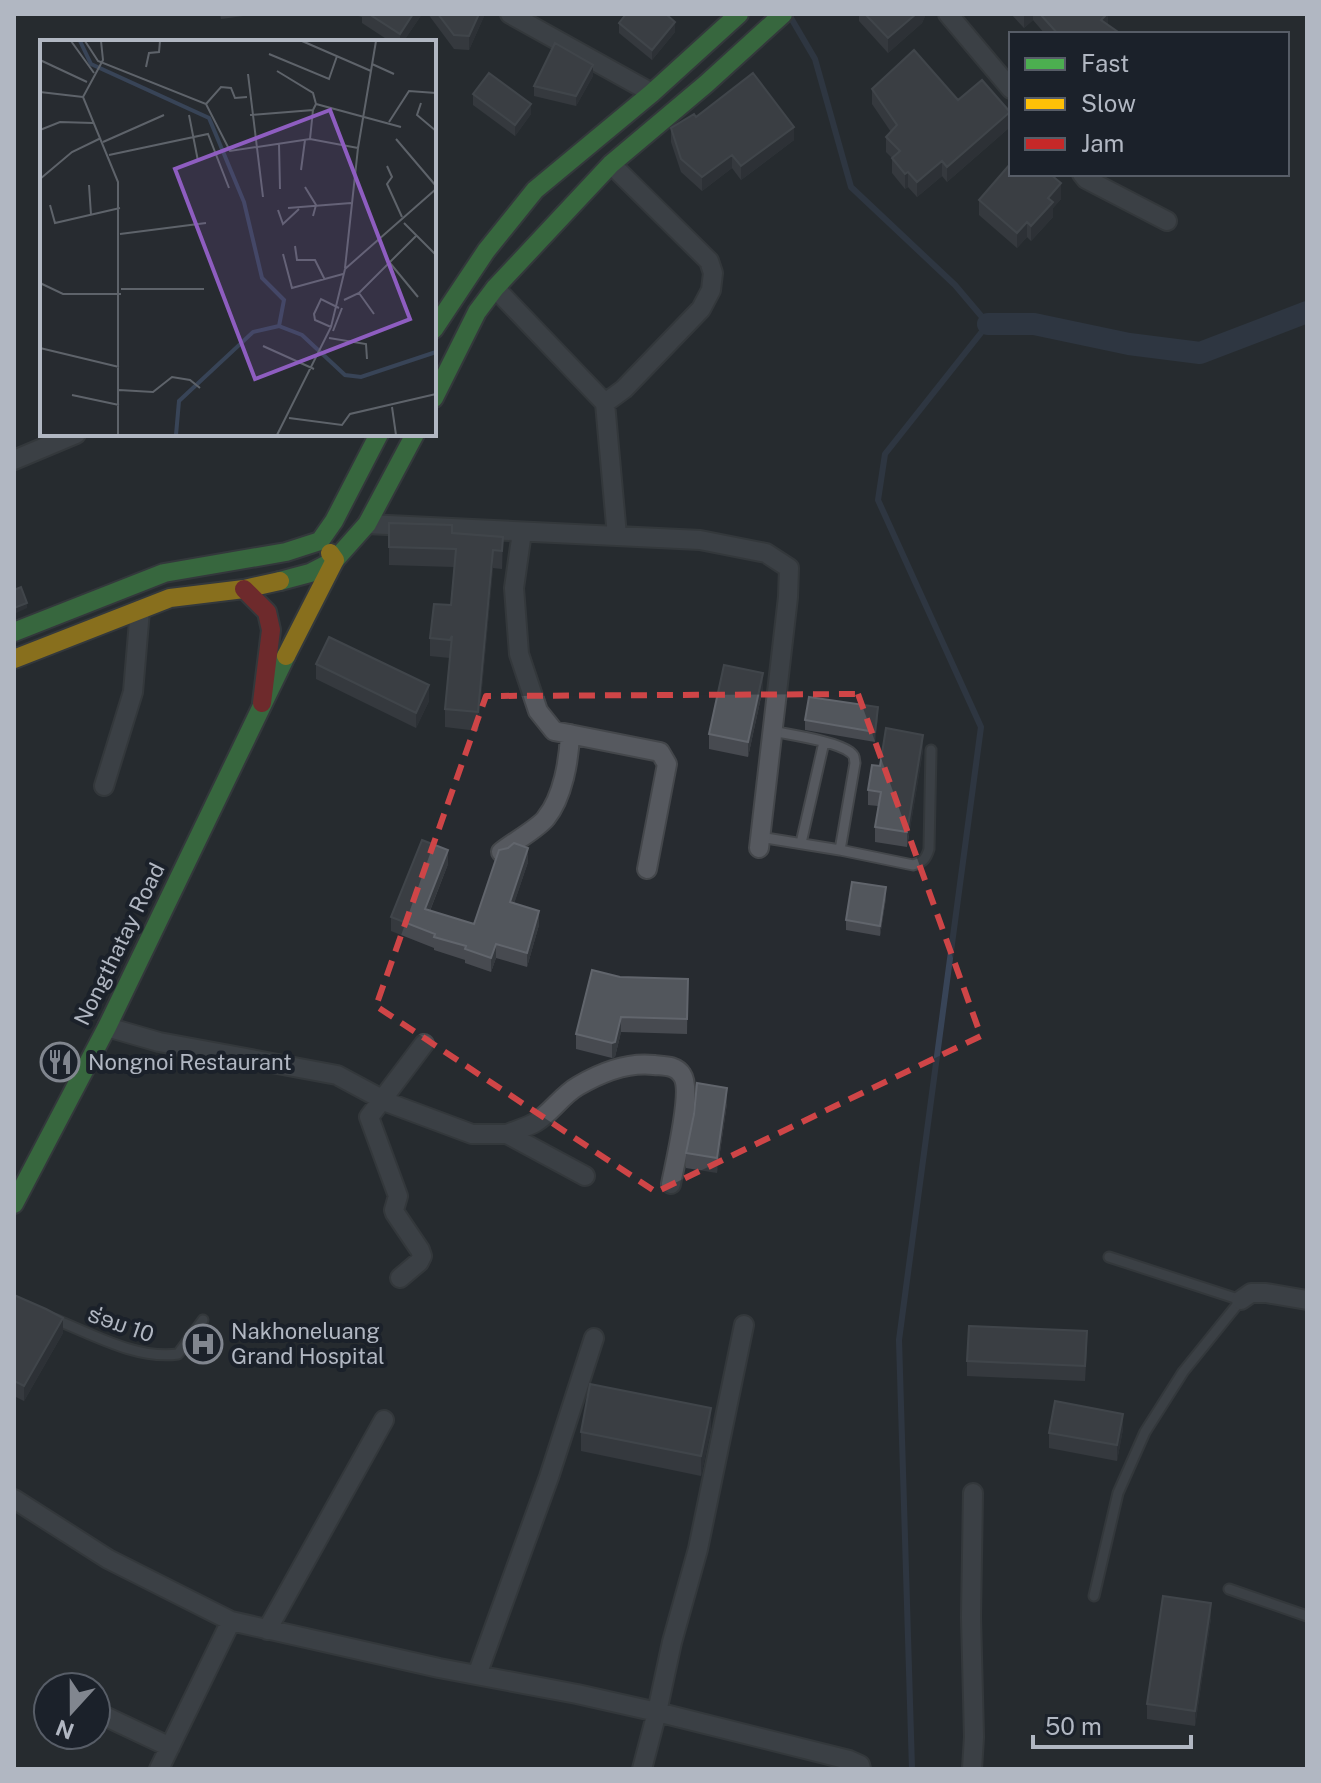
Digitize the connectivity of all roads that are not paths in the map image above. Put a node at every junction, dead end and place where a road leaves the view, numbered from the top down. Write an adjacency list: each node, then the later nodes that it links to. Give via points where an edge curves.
1 (510, 14): 8 (street)
2 (739, 14): 5 (main road)
3 (783, 14): 6 (main road)
4 (948, 14): 7 (street)
5 (688, 61): 6 (main road); 8 (main road)
6 (706, 84): 9 (main road)
7 (1009, 87)
8 (652, 93): 13 (main road, via 535,190)
9 (611, 164): 12 (main road); 15 (street, via 709,261 713,273 701,309)
10 (1084, 176): 11 (street)
11 (1167, 221)
12 (495, 288): 14 (main road, via 477,312); 15 (street)
13 (436, 326)
14 (436, 394)
15 (605, 403): 22 (street)
16 (71, 436): 19 (street)
17 (378, 436): 23 (main road)
18 (414, 436): 20 (main road)
19 (14, 460)
20 (367, 524): 21 (street); 25 (main road)
21 (522, 532): 22 (street); 33 (street, via 514,588 519,654 538,711 554,731)
22 (617, 536): 32 (street, via 700,540 766,553 789,568)
23 (320, 541): 24 (main road); 25 (main road)
24 (286, 552): 27 (main road); 29 (main road, via 164,573)
25 (335, 560): 27 (main road, via 310,573); 31 (main road)
26 (244, 589): 27 (main road); 28 (main road, via 170,598); 31 (main road, via 267,612 271,630)
27 (294, 592): 31 (main road, via 283,650)
28 (140, 610): 30 (main road); 36 (street, via 133,692)
29 (14, 632)
30 (14, 659)
31 (262, 703): 42 (main road, Nongthatay Road)
32 (772, 731): 34 (lane); 37 (street)
33 (570, 734): 40 (street, via 569,760 546,820); 41 (street, via 660,752 667,764)
34 (824, 742): 38 (lane); 39 (lane, via 855,758)
35 (931, 750): 39 (lane, via 927,857 913,865)
36 (104, 786)
37 (760, 843): 38 (lane)
38 (801, 843): 39 (lane)
39 (840, 850)
40 (501, 852)
41 (647, 869)
42 (107, 1027): 44 (street, via 159,1042 337,1075); 48 (main road, Nongthatay Road)
43 (424, 1044): 44 (street)
44 (381, 1099): 45 (street, via 472,1134); 50 (street, via 369,1119 398,1196 395,1213 422,1256)
45 (507, 1134): 46 (street); 47 (street, via 536,1123 575,1087 600,1076 628,1065 671,1067 681,1072 686,1098)
46 (585, 1176)
47 (671, 1184)
48 (14, 1204)
49 (1109, 1257): 51 (lane)
50 (400, 1278)
51 (1241, 1300): 52 (street, via 1251,1293 1266,1293); 61 (lane, via 1183,1372 1145,1432 1118,1493)
52 (1307, 1300)
53 (41, 1314): 54 (lane, ຮ່ອມ 10, via 162,1357 178,1354)
54 (203, 1320)
55 (744, 1325): 66 (street, via 698,1549)
56 (594, 1338): 65 (street)
57 (384, 1420): 64 (street)
58 (973, 1493): 72 (street)
59 (17, 1509): 63 (street)
60 (1229, 1589): 62 (lane)
61 (1094, 1596)
62 (1307, 1616)
63 (231, 1621): 64 (street); 68 (street)
64 (267, 1630): 65 (street)
65 (477, 1675): 66 (street)
66 (657, 1712): 70 (street); 71 (street, via 849,1760)
67 (112, 1720): 68 (street)
68 (170, 1747): 69 (street)
69 (159, 1769)
70 (642, 1769)
71 (861, 1769)
72 (972, 1769)

